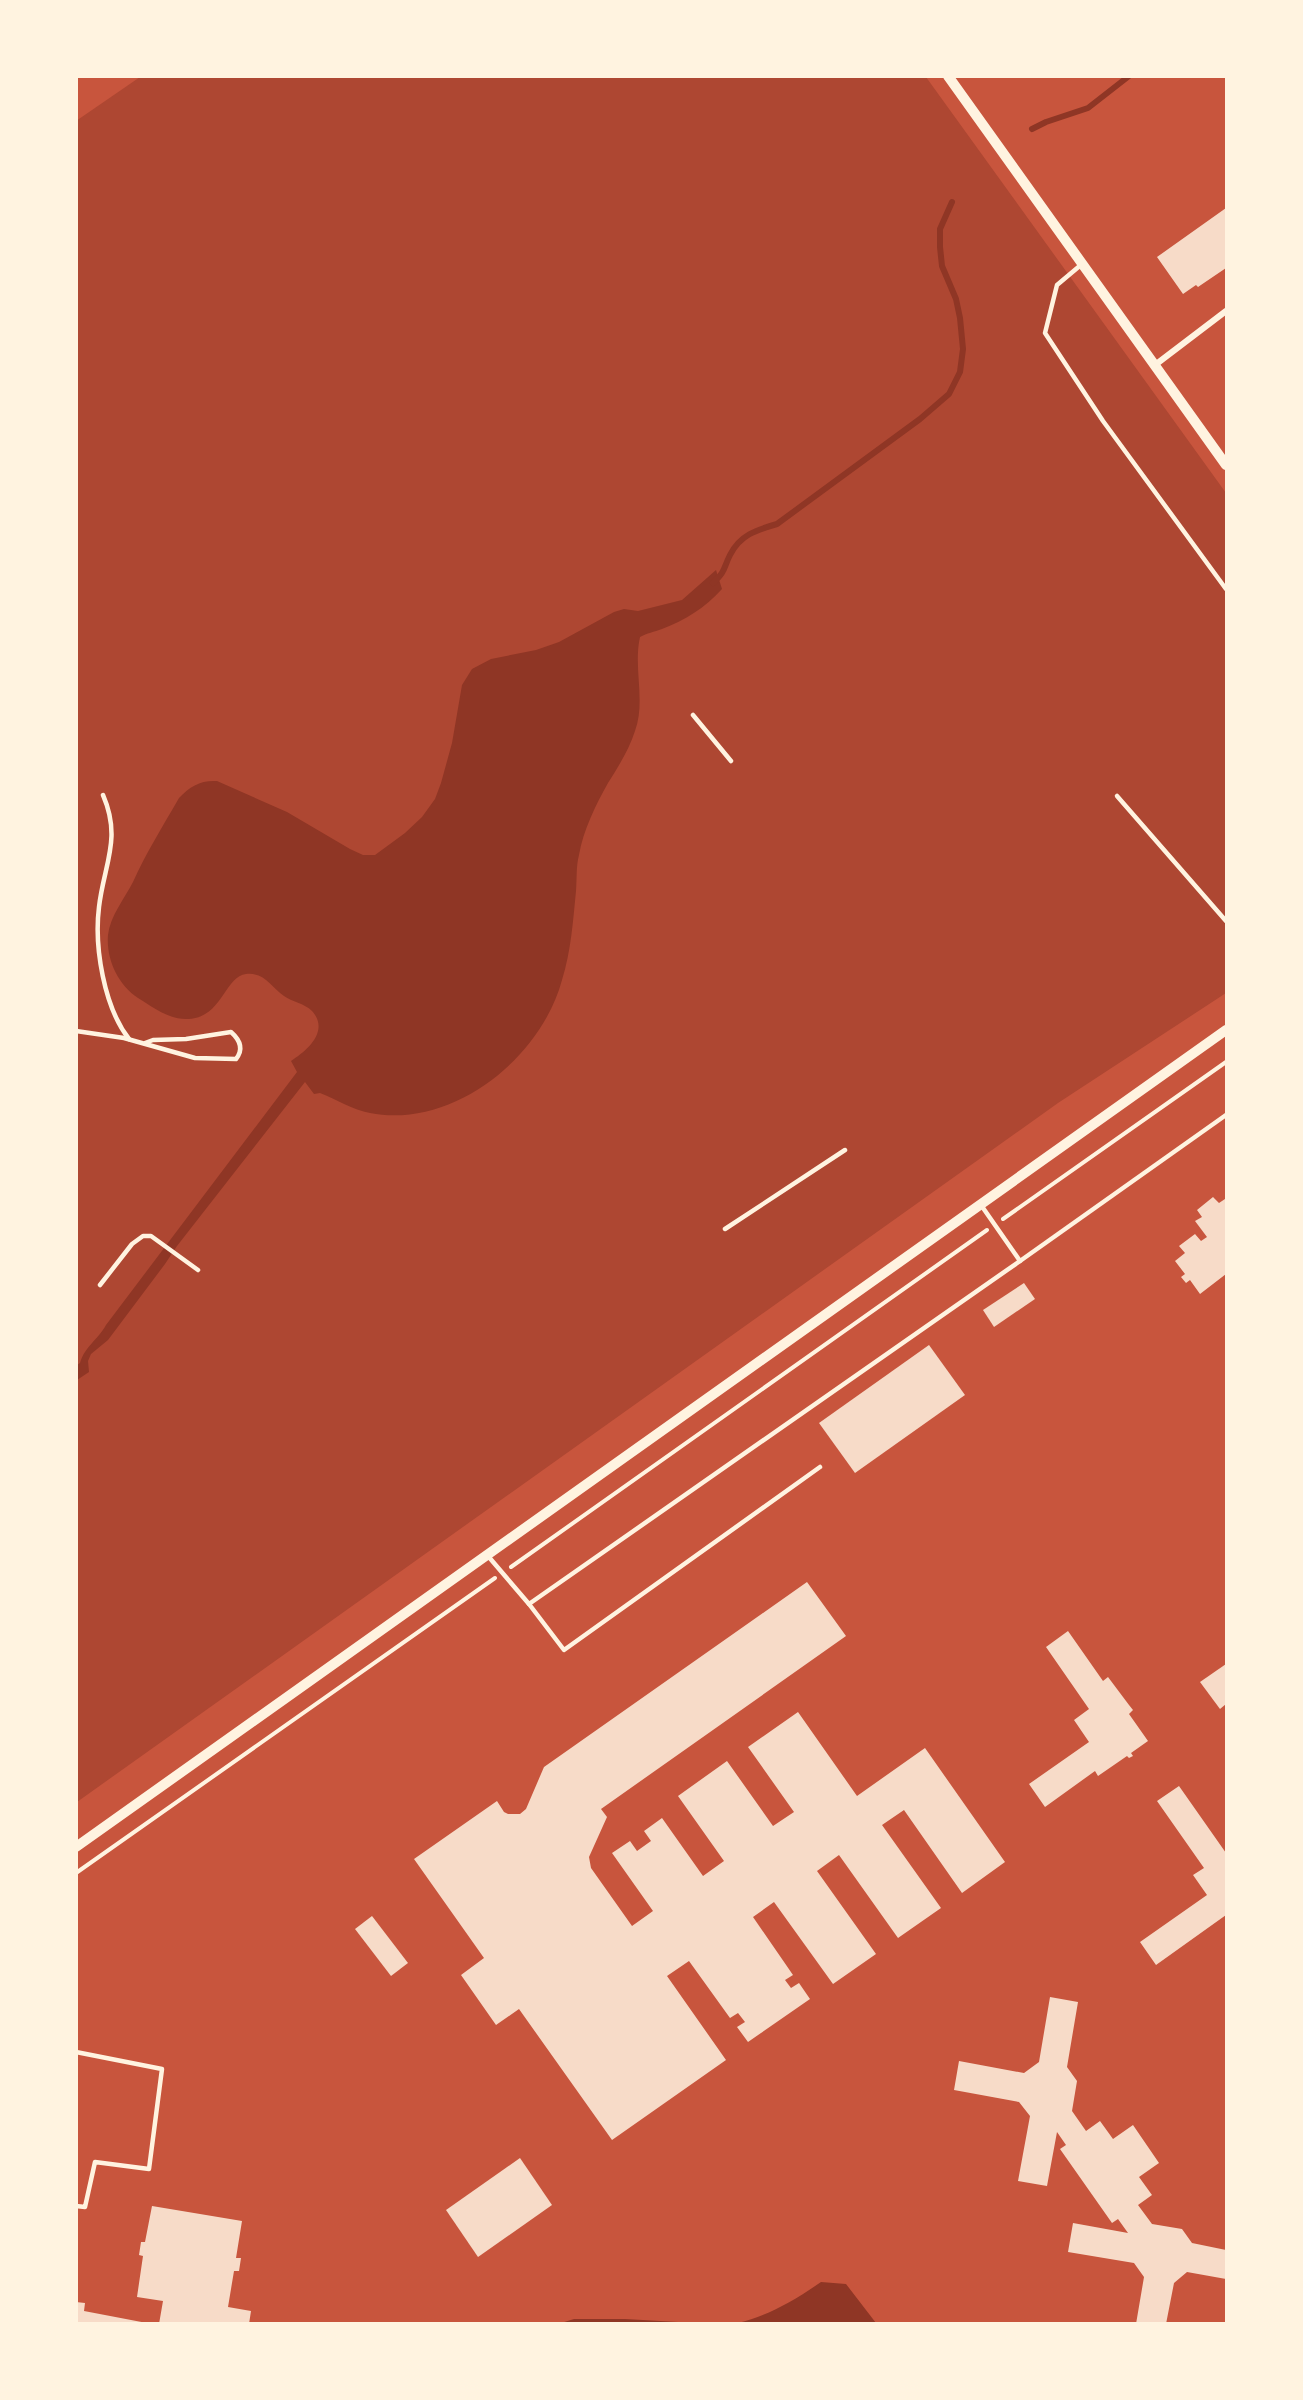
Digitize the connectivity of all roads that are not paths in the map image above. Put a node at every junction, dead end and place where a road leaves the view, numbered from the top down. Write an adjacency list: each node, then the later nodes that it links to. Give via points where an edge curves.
1 (948, 76): 2 (street)
2 (1082, 263): 4 (street); 6 (lane, via 1057,285 1045,333)
3 (1227, 311): 4 (street)
4 (1155, 365): 5 (street)
5 (1227, 465)
6 (1227, 590)
7 (693, 715): 8 (lane)
8 (731, 761)
9 (103, 795): 14 (lane, via 111,813 112,829 97,925 100,964 117,1020)
10 (1117, 796): 11 (lane)
11 (1227, 921)
12 (1227, 1030): 18 (street)
13 (76, 1031): 14 (lane)
14 (129, 1039): 15 (lane)
15 (145, 1043): 15 (lane, via 208,1060 236,1059 240,1054 238,1039 231,1032)
16 (1227, 1114): 20 (lane)
17 (845, 1150): 19 (lane)
18 (981, 1204): 20 (lane); 24 (street)
19 (725, 1229)
20 (1020, 1261): 25 (lane)
21 (198, 1270): 22 (lane, via 147,1235 138,1239)
22 (100, 1285)
23 (820, 1467): 25 (lane, via 564,1650)
24 (488, 1555): 25 (lane); 26 (street)
25 (529, 1604)
26 (76, 1847)
27 (76, 2052): 28 (lane, via 162,2069 149,2169 95,2162 85,2207)
28 (76, 2206)

